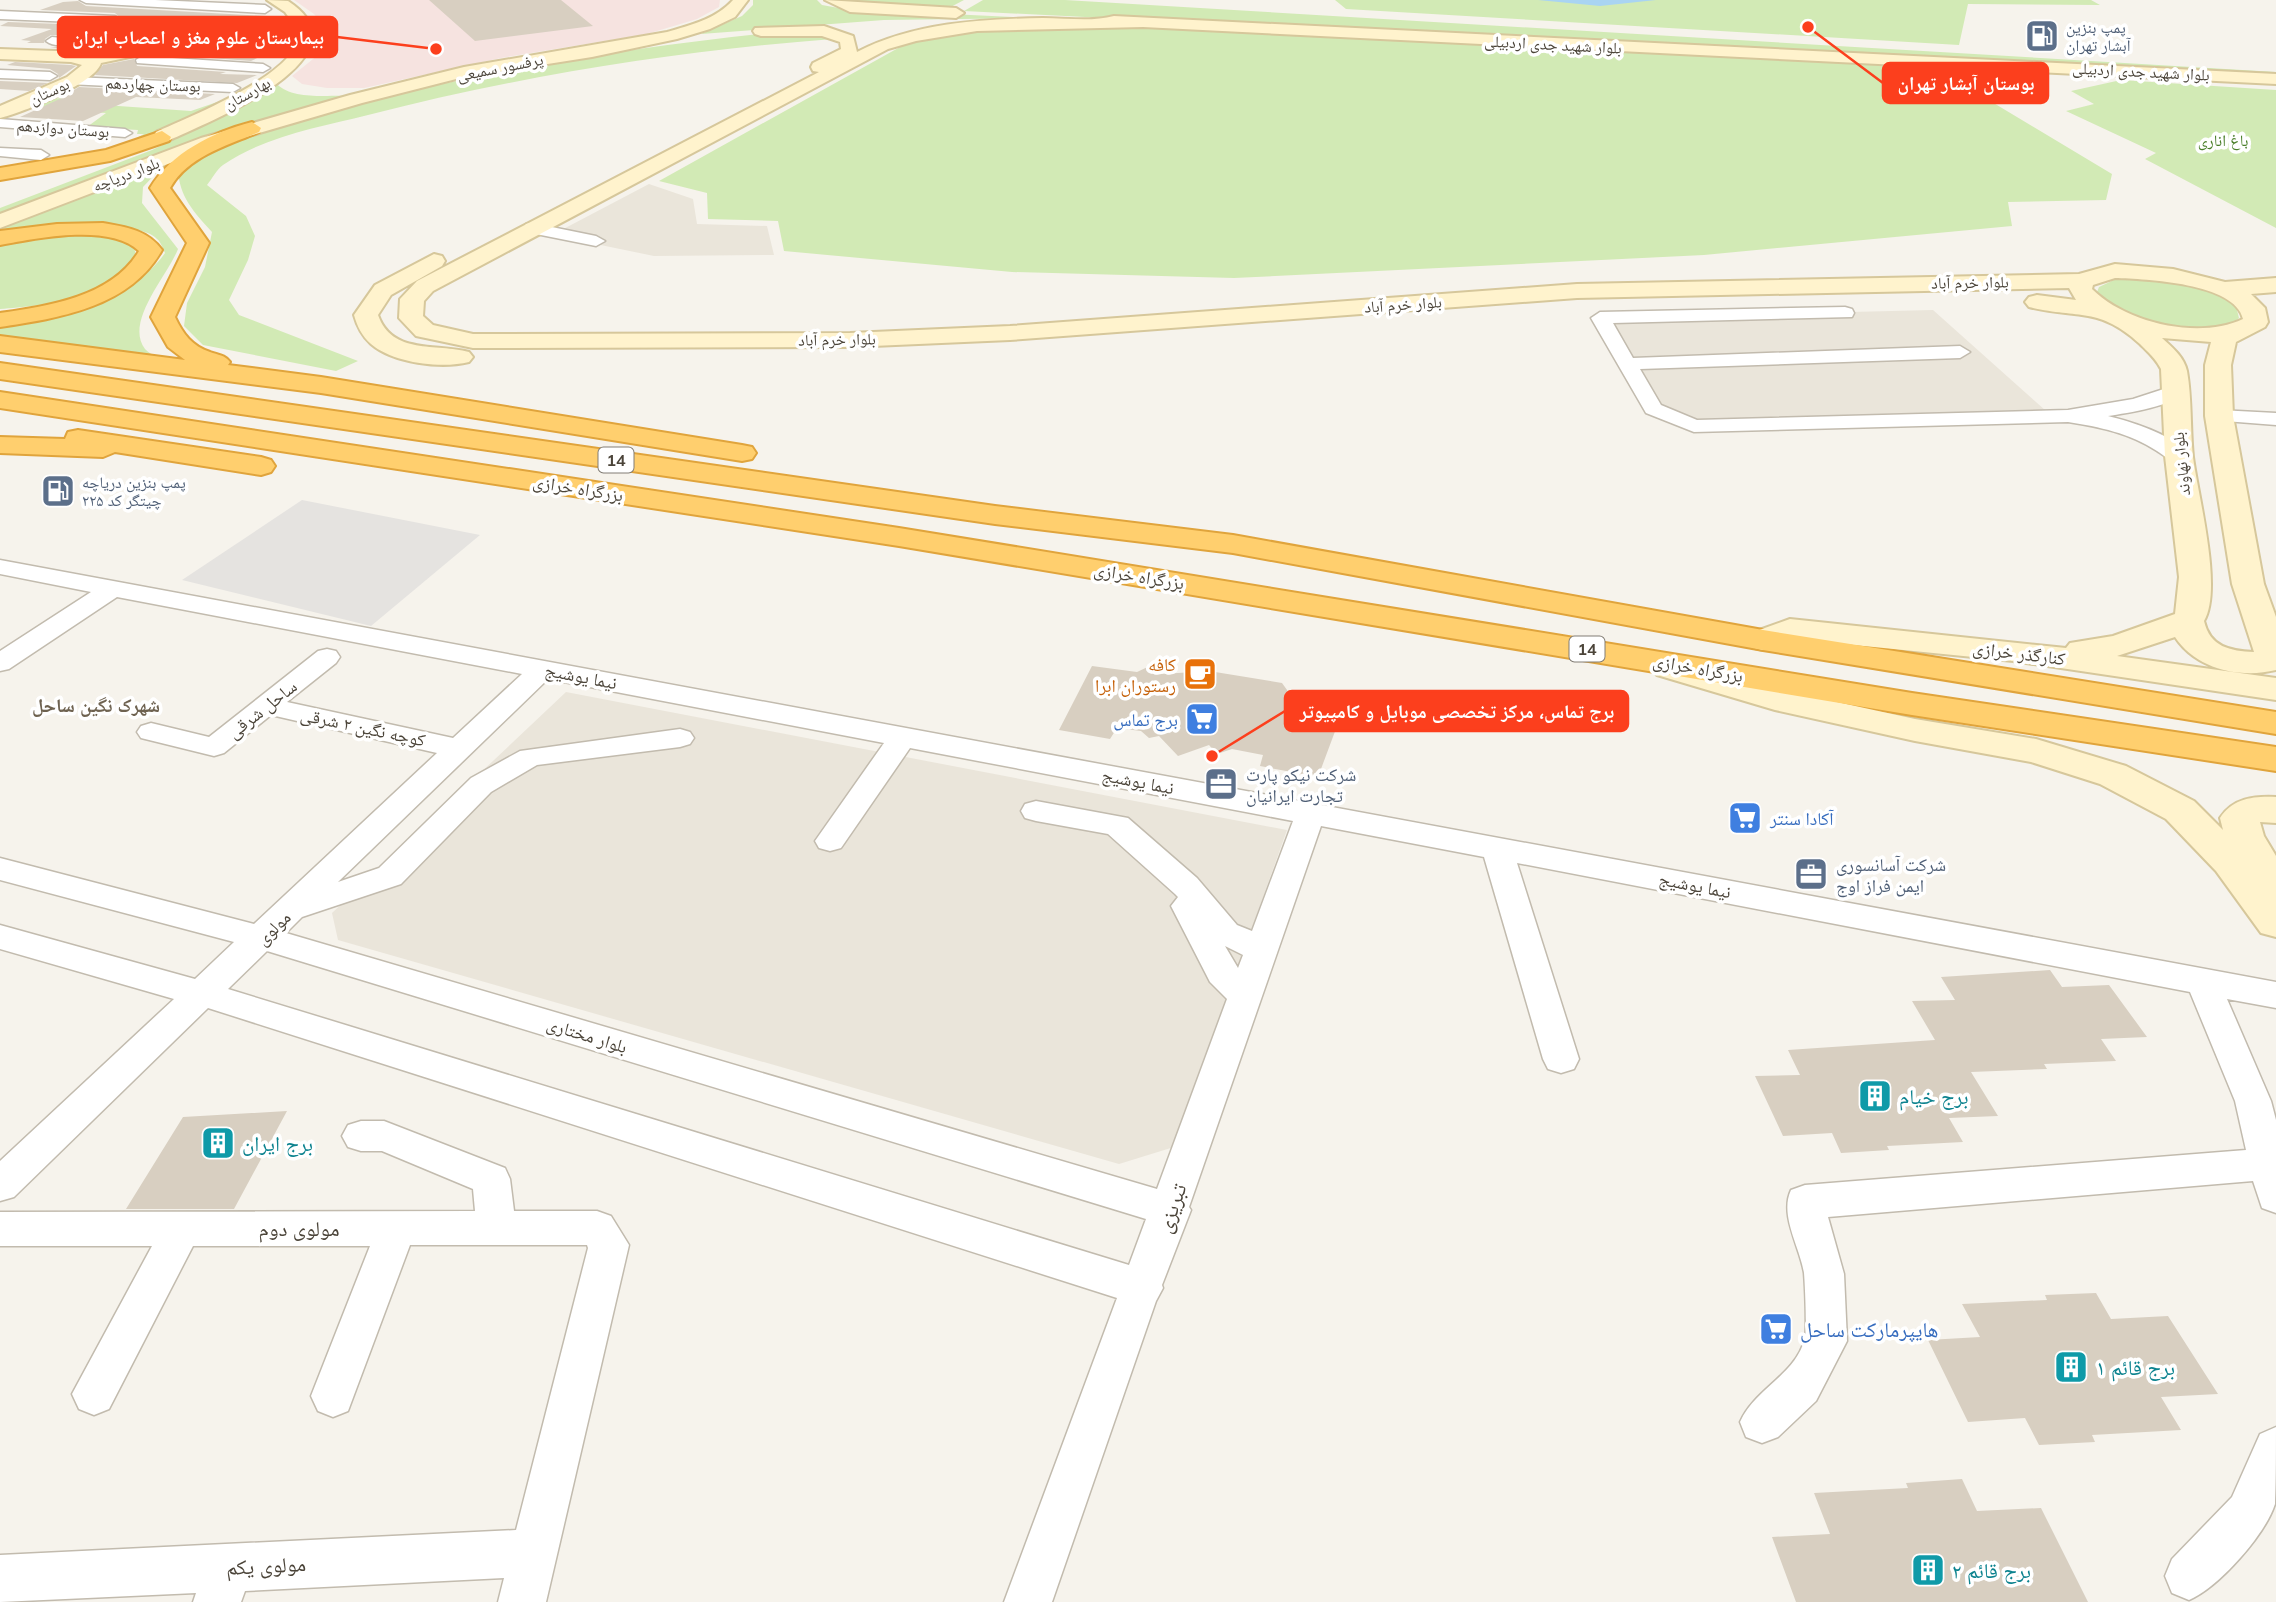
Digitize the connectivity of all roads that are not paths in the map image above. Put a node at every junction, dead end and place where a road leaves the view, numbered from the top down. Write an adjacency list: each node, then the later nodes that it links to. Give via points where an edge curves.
1 (86, 0): 2 (street)
2 (96, 0): 5 (street)
3 (741, 0): 21 (street, پرفسور سمیعی, via 727,17)
4 (832, 0): 11 (street, بلوار شهید جدی اردبیلی, via 850,7)
5 (163, 2): 8 (street); 12 (street)
6 (239, 2): 8 (street)
7 (13, 3): 9 (street)
8 (269, 5): 15 (street, via 288,5)
9 (0, 6)
10 (0, 15): 12 (street)
11 (1073, 19): 14 (street, بلوار شهید جدی اردبیلی); 23 (street, via 755,31 824,31 846,39)
12 (116, 20): 13 (street); 18 (street)
13 (130, 21)
14 (1140, 23): 22 (street, بلوار خرم آباد, via 981,24 932,30); 33 (street, بلوار شهید جدی اردبیلی)
15 (303, 25): 25 (street); 27 (street, via 207,38); 32 (street, بهارستان, via 305,47)
16 (1688, 33): 29 (street, بلوار شهید جدی اردبیلی)
17 (724, 34): 21 (street)
18 (77, 36): 19 (street); 20 (street)
19 (111, 37)
20 (47, 38)
21 (663, 39): 36 (street, پرفسور سمیعی, via 493,66)
22 (882, 46): 23 (street, بلوار خرم آباد, via 892,39 876,38); 49 (street, بلوار خرم آباد)
23 (850, 51): 49 (street, بلوار خرم آباد)
24 (0, 54): 25 (street)
25 (75, 57): 27 (street, بوستان)
26 (142, 60): 28 (street)
27 (102, 61): 34 (street, بوستان)
28 (208, 64): 32 (street); 35 (street)
29 (2276, 68)
30 (0, 74): 31 (street)
31 (50, 76)
32 (275, 77): 44 (street, بهارستان)
33 (2276, 79)
34 (73, 81): 35 (street, بوستان چهاردهم); 40 (street, بوستان)
35 (168, 85): 37 (street, بوستان چهاردهم); 39 (street)
36 (410, 85): 38 (street); 42 (street, پرفسور سمیعی)
37 (233, 88)
38 (309, 92)
39 (137, 100)
40 (0, 113)
41 (0, 123): 43 (street, بوستان دوازدهم)
42 (252, 128): 50 (street, بلوار دریاچه); 70 (highway, via 176,165 166,175 160,188 198,243 163,317 170,337 205,360)
43 (125, 133)
44 (162, 137): 47 (highway, via 110,155); 48 (street, بلوار دریاچه)
45 (0, 152): 46 (street)
46 (41, 155)
47 (0, 174)
48 (0, 204)
49 (557, 207): 51 (street, بلوار خرم آباد); 61 (street, بلوار خرم آباد, via 474,240 383,290 366,315 368,327 392,347 455,358 865,355)
50 (0, 222)
51 (532, 228): 53 (street); 54 (street, بلوار خرم آباد, via 425,286 412,299 411,318 425,331 473,341 850,340 1010,333 1577,291)
52 (0, 238): 63 (highway, via 101,230 135,237 151,250 138,272 100,294 46,312)
53 (596, 241)
54 (2083, 281): 56 (street, via 2115,271 2140,271); 60 (street, via 2080,290)
55 (2276, 285): 56 (street)
56 (2223, 289): 58 (street)
57 (2276, 304): 58 (street)
58 (2252, 306): 65 (street, via 2256,322)
59 (1735, 310): 60 (street, بلوار خرم آباد, via 1976,298); 61 (street, بلوار خرم آباد); 62 (street)
60 (2101, 310): 64 (street, بلوار خرم آباد)
61 (1597, 313): 68 (street)
62 (1845, 313)
63 (0, 320)
64 (2130, 322): 65 (street, via 2186,333); 71 (street, بلوار نهاوند, via 2167,356 2174,369)
65 (2234, 332): 74 (street, via 2224,339 2218,365)
66 (0, 344): 70 (highway)
67 (1960, 352): 68 (street)
68 (1627, 364): 73 (street, via 1653,409 1694,426)
69 (0, 371): 81 (highway, بزرگراه خرازی / 14, via 995,515)
70 (321, 385): 81 (highway, via 952,489)
71 (2176, 391): 73 (street, via 2122,408); 79 (street, بلوار نهاوند)
72 (0, 400): 80 (highway, بزرگراه خرازی / 14)
73 (2068, 416): 79 (street, via 2118,423)
74 (2219, 416): 75 (street); 83 (street)
75 (2276, 419)
76 (0, 425): 78 (highway)
77 (0, 445): 78 (highway)
78 (173, 454): 80 (highway, via 816,538)
79 (2179, 456): 85 (street, بلوار نهاوند, via 2195,577 2193,611)
80 (899, 537): 90 (highway, بزرگراه خرازی / 14)
81 (1233, 544): 87 (highway, بزرگراه خرازی / 14)
82 (0, 567): 84 (street, نیما یوشیج)
83 (2248, 584): 85 (street, via 2273,654 2267,662 2245,664 2218,658 2188,634); 86 (street)
84 (113, 588): 89 (street); 92 (street, نیما یوشیج)
85 (2187, 621): 88 (street, via 2095,650)
86 (2276, 626)
87 (1763, 640): 88 (street, کنارگذر خرازی, via 1790,629); 95 (highway, بزرگراه خرازی / 14)
88 (2014, 650): 93 (street, کنارگذر خرازی)
89 (5, 655)
90 (1623, 655): 100 (highway, بزرگراه خرازی / 14); 110 (street, via 1775,699 2036,751 2113,775 2180,810 2230,861)
91 (327, 657): 94 (street, ساحل شرقی)
92 (543, 669): 97 (street, نیما یوشیج); 99 (street, مولوی)
93 (2276, 689)
94 (267, 706): 96 (street, ساحل شرقی, via 214,747); 99 (street, کوچه نگین ۲ شرقی)
95 (2276, 723)
96 (151, 732)
97 (903, 737): 103 (street, نیما یوشیج); 104 (street)
98 (680, 738): 109 (street, via 530,757 481,785 390,876)
99 (460, 749): 109 (street, مولوی)
100 (2276, 759)
101 (2276, 810): 108 (street, via 2259,808 2240,818 2240,827)
102 (1035, 811): 107 (street, via 1117,825)
103 (1311, 813): 105 (street, نیما یوشیج); 113 (street, تبریزی)
104 (830, 841)
105 (1496, 848): 114 (street, نیما یوشیج); 118 (street)
106 (0, 869): 112 (street, بلوار مختاری)
107 (1172, 874): 113 (street, via 1225,933); 117 (street, via 1222,973)
108 (2276, 889)
109 (292, 909): 112 (street, مولوی)
110 (2276, 922)
111 (0, 937): 115 (street)
112 (263, 938): 115 (street, مولوی); 122 (street, بلوار مختاری)
113 (1263, 950): 117 (street, تبریزی)
114 (2203, 981): 116 (street, نیما یوشیج); 120 (street, via 2253,1101)
115 (203, 994): 121 (street, مولوی); 127 (street)
116 (2276, 995)
117 (1246, 996): 122 (street, تبریزی)
118 (1561, 1059)
119 (361, 1136): 123 (street, via 384,1136 491,1179)
120 (2273, 1180): 130 (street, via 1805,1202 1824,1274 1826,1341 1801,1387)
121 (0, 1185)
122 (1171, 1210): 127 (street, تبریزی)
123 (496, 1226): 124 (street, مولوی دوم); 132 (street, مولوی دوم, via 597,1228 609,1245)
124 (397, 1227): 125 (street, مولوی دوم); 129 (street)
125 (182, 1228): 126 (street, مولوی دوم); 128 (street)
126 (0, 1229)
127 (1143, 1288): 137 (street, تبریزی)
128 (94, 1394)
129 (333, 1396)
130 (1762, 1422)
131 (2276, 1448): 133 (street, via 2248,1513)
132 (532, 1553): 135 (street, مولوی یکم); 136 (street)
133 (2189, 1576)
134 (0, 1579): 135 (street, مولوی یکم)
135 (223, 1584)
136 (522, 1602)
137 (1028, 1602)

